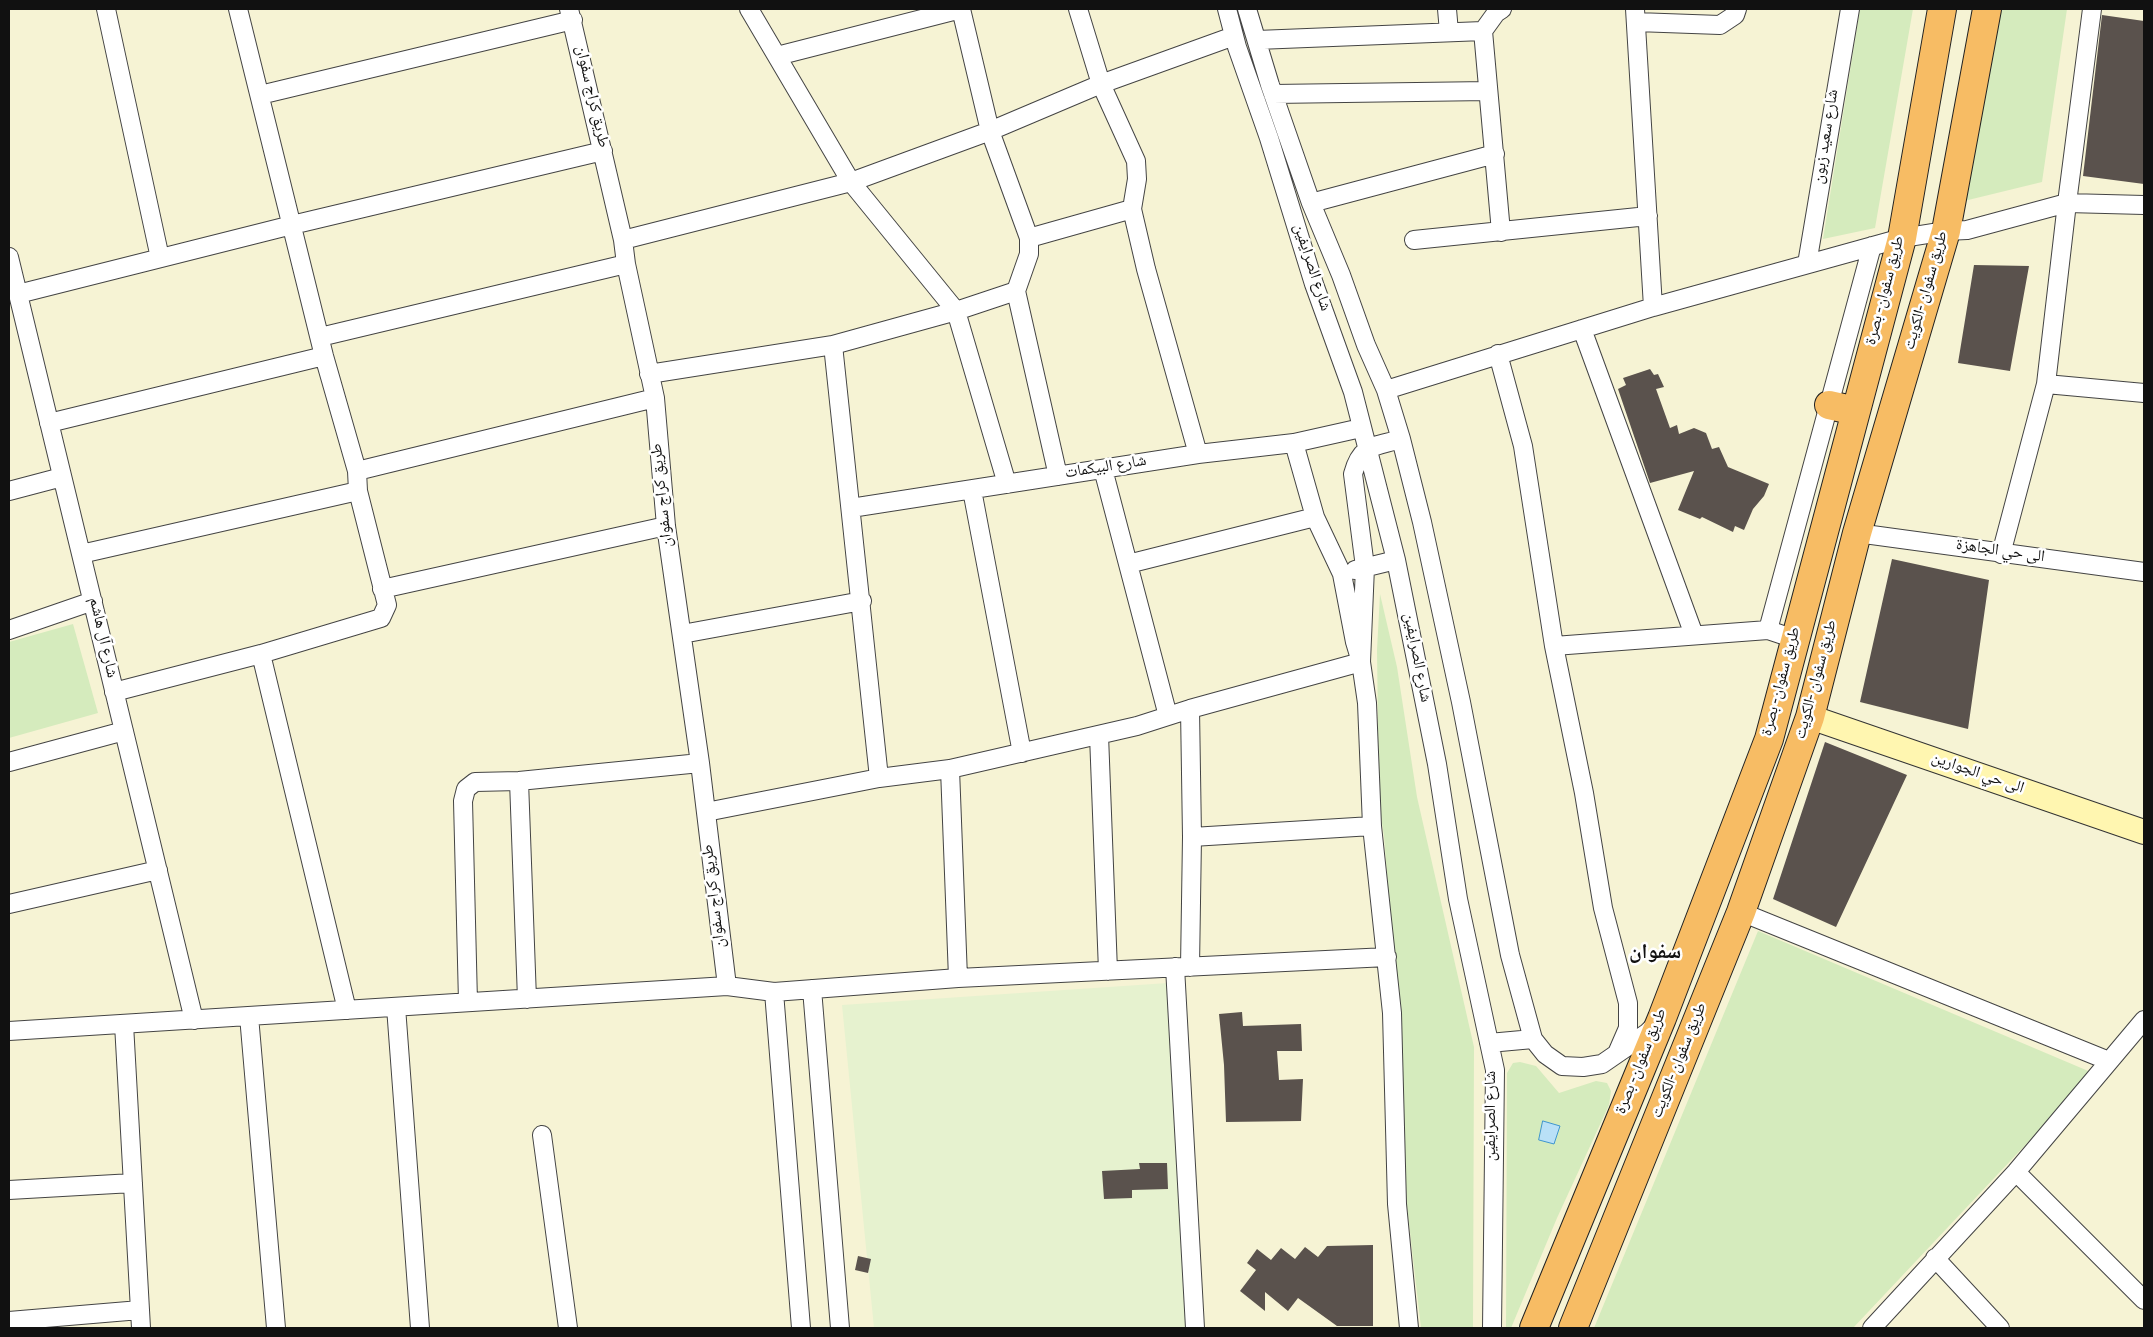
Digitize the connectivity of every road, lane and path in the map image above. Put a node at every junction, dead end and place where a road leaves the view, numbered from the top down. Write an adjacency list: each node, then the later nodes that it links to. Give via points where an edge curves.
1 (106, 9): 44 (street)
2 (238, 9): 25 (street)
3 (749, 9): 21 (street)
4 (961, 9): 21 (street); 26 (street)
5 (1078, 9): 22 (street)
6 (1227, 9): 19 (street, شارع الصرايفين)
7 (1247, 9): 20 (street, شارع الصرايفين)
8 (1447, 9): 18 (street)
9 (1502, 9): 17 (street)
10 (1737, 9): 16 (street, via 1735,15 1720,25)
11 (1850, 9): 46 (street, شارع سعيد زبون)
12 (1942, 9): 39 (highway, طريق سفوان- بصرة)
13 (1987, 9): 36 (highway, طريق سفوان -الكويت)
14 (2092, 9): 31 (street)
15 (571, 15): 25 (street); 27 (street, طريق كراج سفوان)
16 (1636, 15): 34 (street)
17 (1483, 31): 18 (street); 23 (street)
18 (1449, 32): 20 (street)
19 (1234, 36): 22 (street); 48 (street, شارع الصرايفين)
20 (1257, 40): 24 (street, شارع الصرايفين)
21 (777, 56): 29 (street)
22 (1101, 84): 26 (street); 33 (street, via 1136,160 1137,179)
23 (1488, 91): 24 (street); 28 (street)
24 (1273, 94): 30 (street, شارع الصرايفين)
25 (260, 95): 35 (street)
26 (990, 131): 29 (street); 38 (street)
27 (603, 151): 35 (street); 40 (street, طريق كراج سفوان)
28 (1495, 154): 30 (street); 37 (street)
29 (851, 182): 40 (street); 52 (street)
30 (1311, 203): 47 (street, شارع الصرايفين)
31 (2067, 203): 32 (street); 36 (street, via 1967,230); 59 (street)
32 (2144, 205)
33 (1132, 209): 38 (street); 70 (street)
34 (1648, 216): 37 (street); 51 (street)
35 (292, 225): 44 (street); 54 (street)
36 (1946, 231): 39 (street); 82 (highway, طريق سفوان -الكويت)
37 (1501, 232): 41 (street)
38 (1029, 238): 49 (street, via 1029,254)
39 (1902, 238): 42 (street); 64 (highway, طريق سفوان- بصرة)
40 (623, 240): 45 (street, طريق كراج سفوان)
41 (1414, 240)
42 (1872, 246): 46 (street); 63 (street)
43 (9, 256): 50 (street, شارع آل هاشم)
44 (160, 258): 50 (street)
45 (626, 264): 54 (street); 58 (street, طريق كراج سفوان)
46 (1807, 264): 51 (street)
47 (1341, 275): 48 (street); 60 (street, شارع الصرايفين)
48 (1314, 284): 66 (street, شارع الصرايفين, via 1353,392)
49 (1016, 291): 52 (street); 73 (street)
50 (18, 294): 65 (street, شارع آل هاشم)
51 (1653, 307): 53 (street)
52 (956, 311): 55 (street); 75 (street)
53 (1582, 329): 56 (street); 96 (street)
54 (320, 337): 57 (street)
55 (833, 345): 58 (street); 79 (street)
56 (1498, 354): 60 (street); 98 (street, via 1523,446)
57 (324, 356): 65 (street); 72 (street)
58 (649, 374): 62 (street, طريق كراج سفوان)
59 (2046, 384): 61 (street); 84 (street)
60 (1386, 390): 67 (street, شارع الصرايفين)
61 (2144, 393)
62 (655, 398): 72 (street); 81 (street, طريق كراج سفوان)
63 (1829, 405): 64 (highway); 94 (street)
64 (1856, 411): 97 (highway, طريق سفوان- بصرة)
65 (49, 423): 74 (street, شارع آل هاشم)
66 (1361, 428): 68 (street, شارع البيكمات); 69 (street, شارع الصرايفين)
67 (1401, 439): 69 (street); 140 (street, شارع الصرايفين, via 1422,522 1485,819 1510,955)
68 (1294, 443): 70 (street, شارع البيكمات); 80 (street)
69 (1366, 449): 85 (street, شارع الصرايفين); 87 (street, via 1356,461 1352,474)
70 (1198, 454): 71 (street, شارع البيكمات)
71 (1104, 469): 73 (street, شارع البيكمات); 86 (street)
72 (357, 471): 78 (street)
73 (1058, 476): 75 (street, شارع البيكمات)
74 (62, 477): 77 (street); 83 (street, شارع آل هاشم)
75 (1007, 484): 76 (street, شارع البيكمات)
76 (972, 490): 79 (street, شارع البيكمات); 107 (street)
77 (9, 491)
78 (358, 491): 83 (street); 90 (street)
79 (851, 508): 92 (street)
80 (1315, 517): 86 (street); 89 (street)
81 (666, 526): 90 (street); 95 (street, طريق كراج سفوان)
82 (1857, 533): 84 (street, الى حي الجاهزة); 104 (highway, طريق سفوان -الكويت)
83 (81, 554): 91 (street, شارع آل هاشم)
84 (2001, 554): 88 (street, الى حي الجاهزة)
85 (1396, 560): 87 (street); 141 (street, شارع الصرايفين, via 1436,764 1458,899)
86 (1128, 564): 103 (street)
87 (1365, 567): 89 (street); 100 (street)
88 (2144, 572)
89 (1342, 574): 100 (street)
90 (382, 589): 99 (street, via 387,604 382,618)
91 (93, 601): 93 (street); 101 (street, شارع آل هاشم)
92 (862, 601): 95 (street); 111 (street)
93 (9, 630)
94 (1768, 630): 96 (street); 97 (street)
95 (682, 634): 109 (street, طريق كراج سفوان)
96 (1694, 635): 98 (street)
97 (1795, 639): 124 (highway, طريق سفوان- بصرة, via 1769,739)
98 (1554, 646): 142 (street, via 1604,908 1628,1003 1628,1028)
99 (262, 654): 101 (street); 132 (street)
100 (1361, 662): 102 (street); 114 (street, via 1367,703)
101 (114, 692): 105 (street, شارع آل هاشم)
102 (1190, 709): 103 (street); 116 (street)
103 (1168, 716): 106 (street)
104 (1810, 717): 115 (main road, الى حي الجوارين); 119 (highway, طريق سفوان -الكويت)
105 (124, 731): 108 (street); 117 (street, شارع آل هاشم)
106 (1099, 735): 107 (street); 122 (street)
107 (1022, 752): 110 (street)
108 (9, 762)
109 (700, 763): 112 (street); 113 (street, طريق كراج سفوان)
110 (950, 769): 111 (street); 123 (street)
111 (879, 778): 113 (street)
112 (519, 781): 129 (street); 130 (street, via 475,782 466,789 463,801)
113 (706, 812): 125 (street, طريق كراج سفوان)
114 (1372, 826): 116 (street); 120 (street)
115 (2144, 832)
116 (1192, 837): 121 (street)
117 (158, 870): 118 (street); 135 (street, شارع آل هاشم)
118 (9, 904)
119 (1741, 912): 128 (highway, طريق سفوان -الكويت); 143 (street)
120 (1387, 957): 121 (street); 159 (street, via 1392,1013 1397,1204)
121 (1182, 967): 122 (street); 158 (street)
122 (1108, 971): 123 (street)
123 (958, 978): 126 (street)
124 (1677, 980): 128 (highway, via 1694,993); 133 (highway, طريق سفوان- بصرة)
125 (727, 986): 127 (street); 129 (street)
126 (812, 989): 127 (street); 157 (street)
127 (774, 992): 156 (street)
128 (1709, 992): 137 (highway, طريق سفوان -الكويت)
129 (527, 999): 130 (street)
130 (468, 1002): 131 (street)
131 (396, 1007): 132 (street); 154 (street)
132 (348, 1010): 134 (street)
133 (1664, 1014): 137 (highway, via 1679,1008); 142 (street, via 1647,1033); 161 (highway, طريق سفوان- بصرة)
134 (249, 1016): 135 (street); 153 (street)
135 (194, 1020): 138 (street)
136 (2144, 1020): 143 (street)
137 (1697, 1022): 162 (highway, طريق سفوان -الكويت)
138 (124, 1024): 139 (street); 146 (street)
139 (9, 1031)
140 (1533, 1039): 141 (street); 142 (street, via 1545,1054 1562,1066 1602,1064)
141 (1489, 1043): 160 (street, شارع الصرايفين, via 1495,1070)
142 (1618, 1051)
143 (2109, 1061): 145 (street)
144 (542, 1135): 155 (street)
145 (2016, 1172): 148 (street); 149 (street)
146 (133, 1183): 147 (street); 150 (street)
147 (9, 1190)
148 (1936, 1258): 163 (street); 164 (street)
149 (2144, 1300)
150 (140, 1310): 151 (street); 152 (street)
151 (9, 1321)
152 (141, 1328)
153 (276, 1328)
154 (420, 1328)
155 (568, 1328)
156 (801, 1328)
157 (840, 1328)
158 (1196, 1328)
159 (1409, 1328)
160 (1492, 1328)
161 (1534, 1328)
162 (1573, 1328)
163 (1872, 1328)
164 (2000, 1328)

